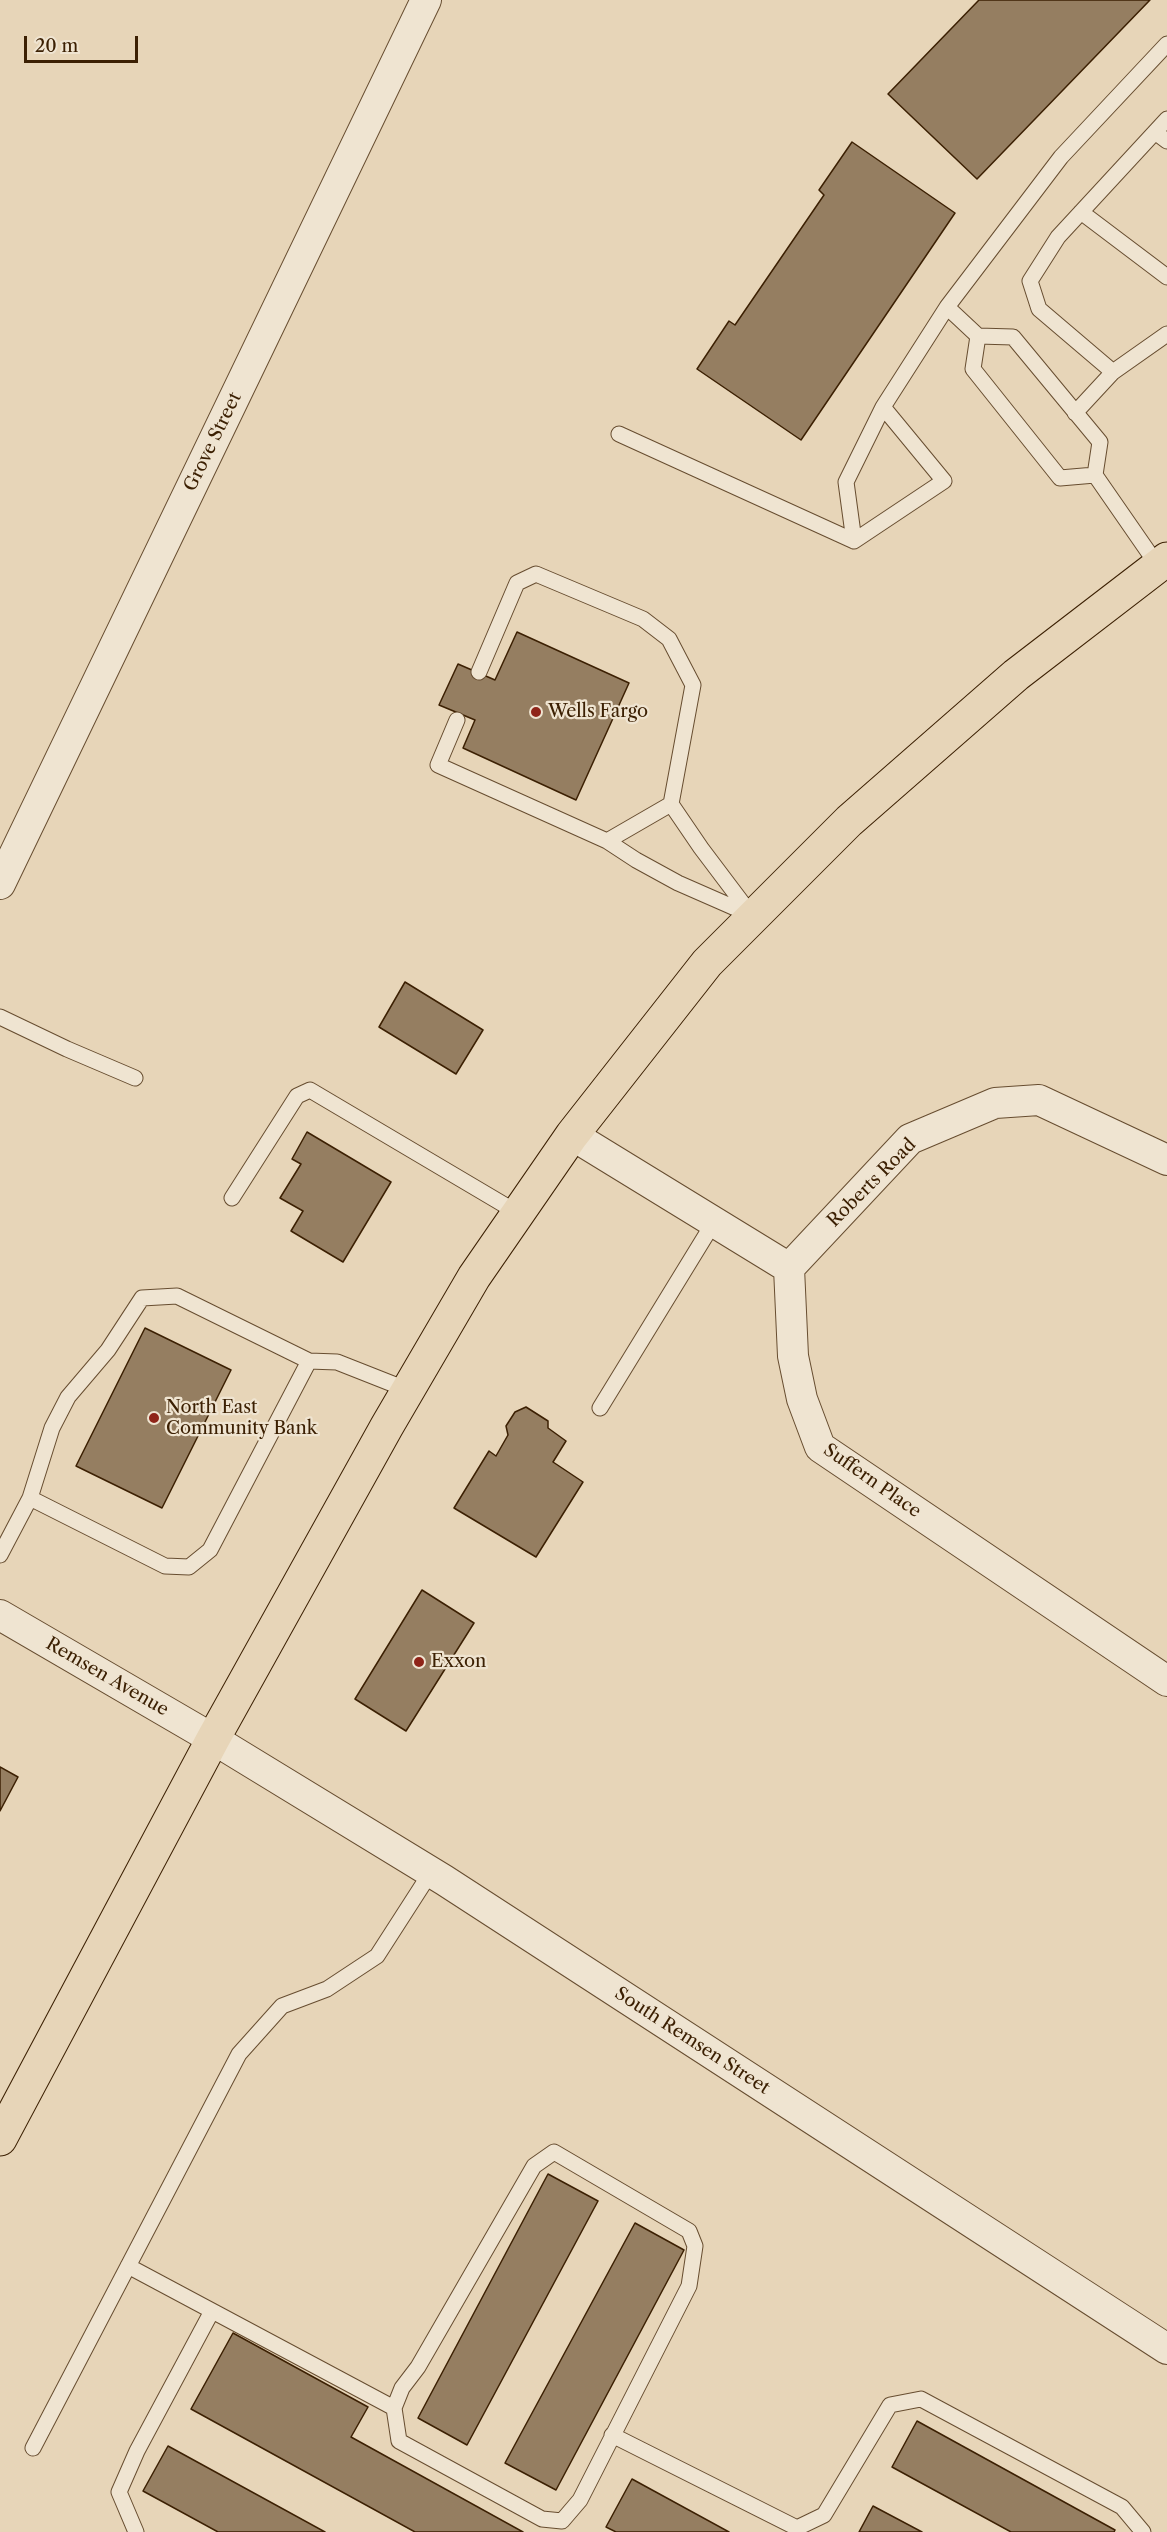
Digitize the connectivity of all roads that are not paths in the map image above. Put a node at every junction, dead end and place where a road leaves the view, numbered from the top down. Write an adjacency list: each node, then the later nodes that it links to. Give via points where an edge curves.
1 (426, 0): 21 (street, Grove Street)
2 (1167, 44): 7 (lane, via 1061,157)
3 (1167, 119): 4 (lane)
4 (1161, 137): 5 (lane)
5 (1082, 212): 6 (lane); 10 (lane, via 1058,237 1030,281 1038,309)
6 (1167, 277)
7 (947, 307): 9 (lane); 11 (lane)
8 (1167, 334): 10 (lane)
9 (978, 336): 12 (lane, via 1013,337); 14 (lane, via 973,369 1060,478)
10 (1113, 372): 12 (lane)
11 (883, 407): 15 (lane, via 846,482); 15 (lane, via 944,481)
12 (1076, 413): 14 (lane, via 1100,442)
13 (619, 434): 15 (lane)
14 (1095, 476): 16 (lane)
15 (854, 541)
16 (1162, 563): 22 (main road, via 990,698 849,821)
17 (479, 672): 19 (lane, via 517,584 536,574 643,619 669,639 693,685)
18 (457, 720): 20 (lane, via 438,765)
19 (671, 804): 20 (lane); 22 (lane)
20 (608, 841): 22 (lane, via 678,883)
21 (0, 885)
22 (753, 916): 25 (main road, via 707,963)
23 (0, 1017): 24 (lane)
24 (135, 1078)
25 (572, 1135): 28 (main road); 29 (street)
26 (1167, 1160): 30 (street, Roberts Road, via 1039,1100 995,1102 910,1139)
27 (232, 1198): 28 (lane, via 297,1096 310,1090)
28 (518, 1213): 32 (main road, via 474,1277)
29 (714, 1222): 30 (street); 33 (lane)
30 (789, 1268): 37 (street, Suffern Place, via 793,1356 802,1399 820,1447)
31 (309, 1361): 32 (lane, via 337,1362); 34 (lane, via 177,1296 142,1298 108,1350 69,1397 52,1428); 34 (lane, via 210,1550 189,1567 165,1566)
32 (408, 1390): 38 (main road)
33 (600, 1408)
34 (30, 1498): 35 (lane)
35 (0, 1555)
36 (0, 1615): 38 (street, Remsen Avenue)
37 (1167, 1681)
38 (213, 1739): 39 (street, South Remsen Street); 40 (main road)
39 (430, 1872): 41 (lane, via 378,1956 327,1989 282,2006 239,2054); 43 (street, South Remsen Street)
40 (0, 2139)
41 (128, 2266): 42 (lane); 46 (lane)
42 (212, 2311): 44 (lane); 47 (lane, via 119,2492)
43 (1167, 2349)
44 (394, 2408): 45 (lane, via 399,2441 542,2519 562,2521 580,2500); 45 (lane, via 402,2388 418,2367 534,2166 554,2152 689,2231 695,2246 689,2286)
45 (612, 2435): 48 (lane, via 797,2528 824,2515 890,2405 921,2399 1122,2507)
46 (33, 2448)
47 (136, 2532)
48 (1143, 2532)

